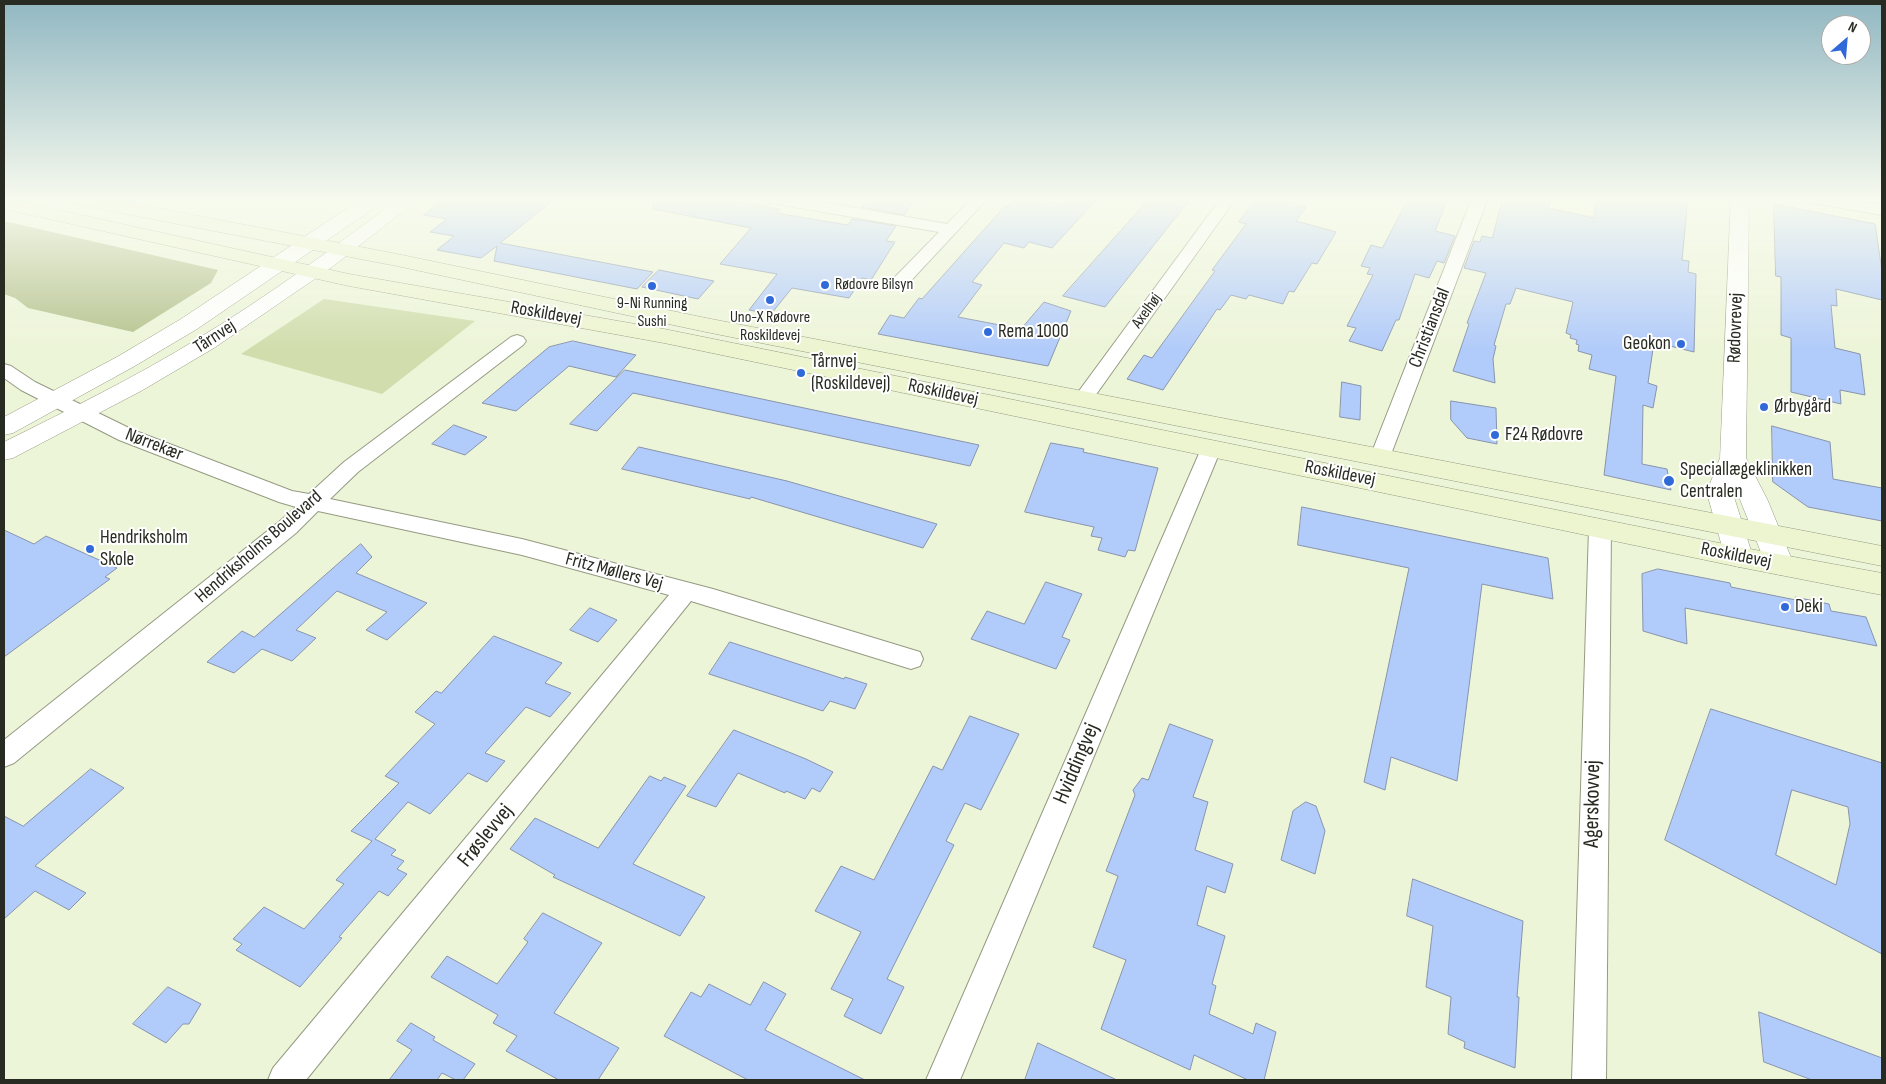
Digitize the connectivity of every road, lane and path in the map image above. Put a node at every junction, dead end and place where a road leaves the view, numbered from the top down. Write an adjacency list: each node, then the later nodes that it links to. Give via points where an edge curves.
1 (211, 249): 9 (main road, Roskildevej)
2 (303, 249): 9 (street, Tårnvej)
3 (337, 249): 8 (main road, Roskildevej)
4 (932, 249): 11 (street)
5 (1192, 249): 14 (street, Axelhøj)
6 (1460, 249): 20 (street, Christiansdal)
7 (1739, 249): 21 (street, Rødovrevej)
8 (344, 250): 10 (street, Tårnvej); 14 (main road, Roskildevej)
9 (281, 264): 10 (main road, Roskildevej); 15 (street, Tårnvej, via 189,324)
10 (314, 272): 16 (street, Tårnvej, via 174,363); 18 (main road, Roskildevej, via 664,336)
11 (900, 282)
12 (517, 341): 22 (street, Hendriksholms Boulevard, via 351,467)
13 (4, 370): 15 (street, Nørrekær)
14 (1083, 399): 20 (main road, Roskildevej)
15 (57, 400): 16 (street, Nørrekær); 17 (street, Tårnvej)
16 (80, 413): 19 (street, Tårnvej); 22 (street, Nørrekær, via 126,435 287,496)
17 (4, 427)
18 (1211, 449): 24 (main road, Roskildevej); 34 (street, Hviddingvej)
19 (4, 452)
20 (1380, 457): 23 (main road, Roskildevej)
21 (1733, 458): 23 (street, Rødovrevej, via 1721,489); 25 (street, Rødovrevej, via 1756,501)
22 (312, 502): 30 (street, Fritz Møllers Vej, via 513,545); 32 (street, Hendriksholms Boulevard, via 288,527)
23 (1729, 525): 25 (main road, Roskildevej); 27 (street, Rødovrevej)
24 (1600, 528): 27 (main road, Roskildevej); 35 (street, Agerskovvej)
25 (1767, 533): 26 (main road, Roskildevej); 28 (street, Rødovrevej)
26 (1882, 556)
27 (1739, 557): 28 (main road, Roskildevej)
28 (1780, 565): 29 (main road, Roskildevej)
29 (1882, 584)
30 (686, 591): 31 (street, Fritz Møllers Vej); 33 (street, Frøslevvej)
31 (911, 659)
32 (4, 755)
33 (285, 1080)
34 (942, 1080)
35 (1589, 1080)

